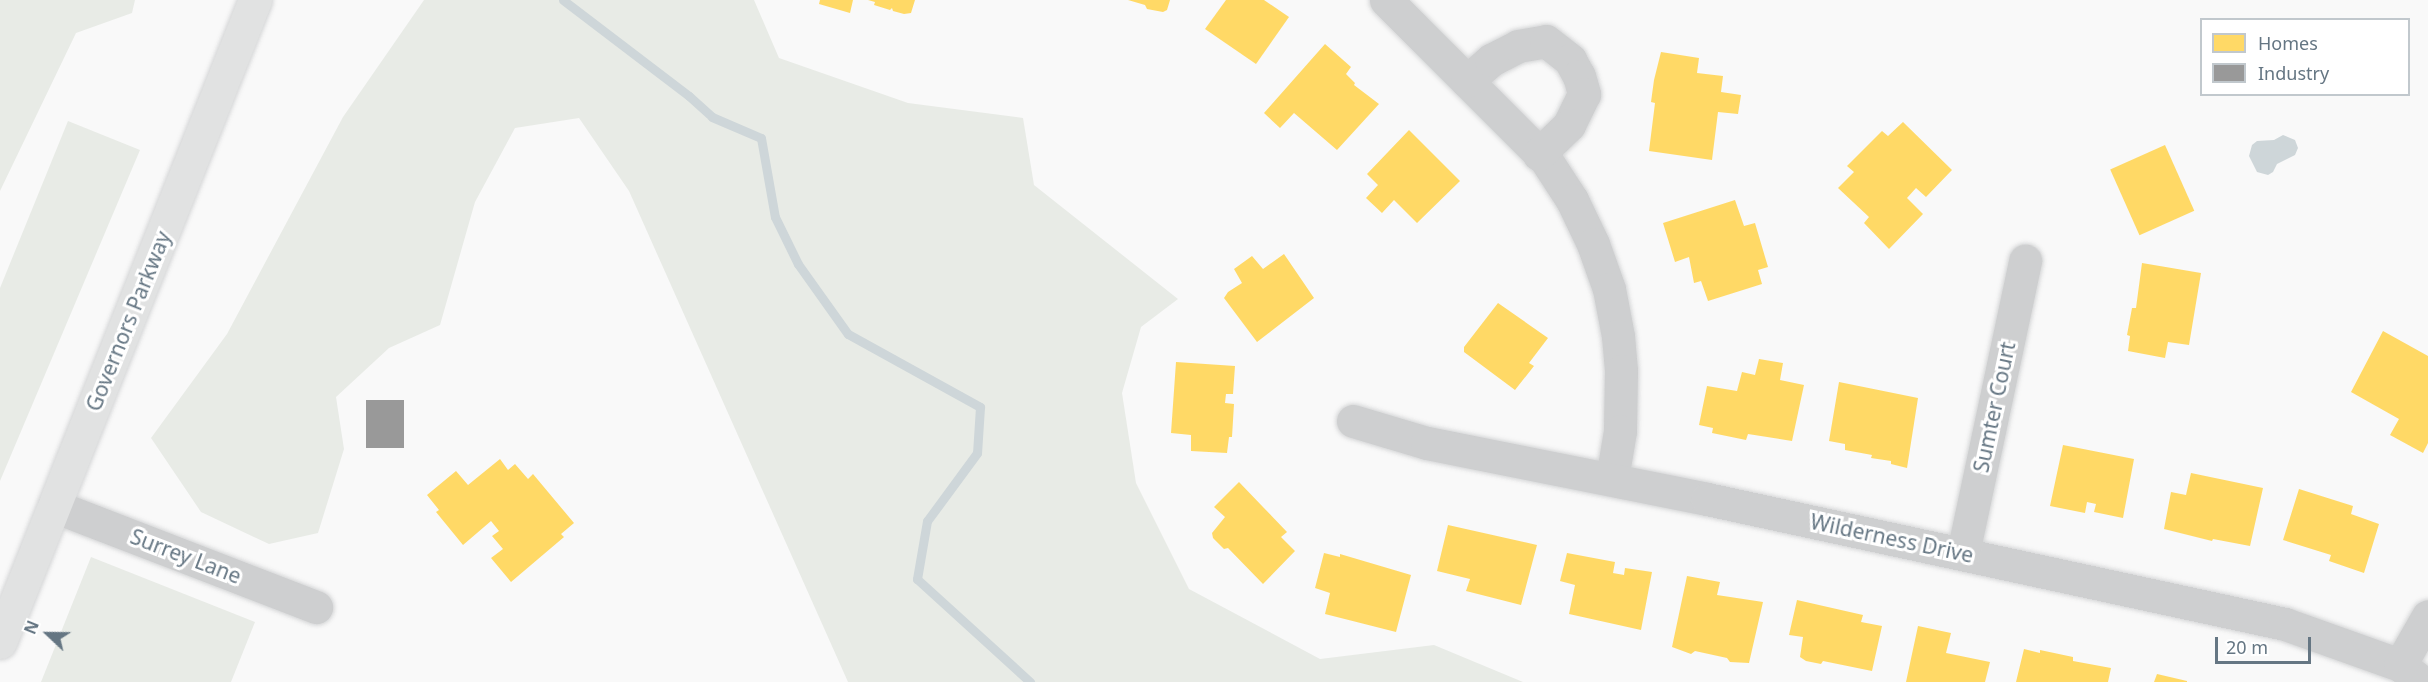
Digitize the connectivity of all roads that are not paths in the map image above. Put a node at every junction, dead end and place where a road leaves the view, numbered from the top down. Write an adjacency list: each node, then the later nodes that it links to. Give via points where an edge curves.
1 (255, 0): 8 (main road, Governors Parkway)
2 (1386, 0): 3 (street)
3 (1467, 81): 4 (street); 4 (street, via 1491,60 1518,46 1546,41 1570,60 1584,94 1569,125)
4 (1539, 153): 7 (street, via 1572,200 1609,289 1622,384)
5 (2025, 261): 9 (street, Sumter Court)
6 (1353, 421): 7 (street, Wilderness Drive, via 1428,443)
7 (1612, 479): 9 (street, Wilderness Drive)
8 (54, 506): 10 (street, Surrey Lane); 12 (main road, Governors Parkway)
9 (1963, 553): 13 (street, Wilderness Drive, via 2285,624)
10 (316, 607)
11 (2428, 615): 13 (street)
12 (0, 642)
13 (2411, 673)

